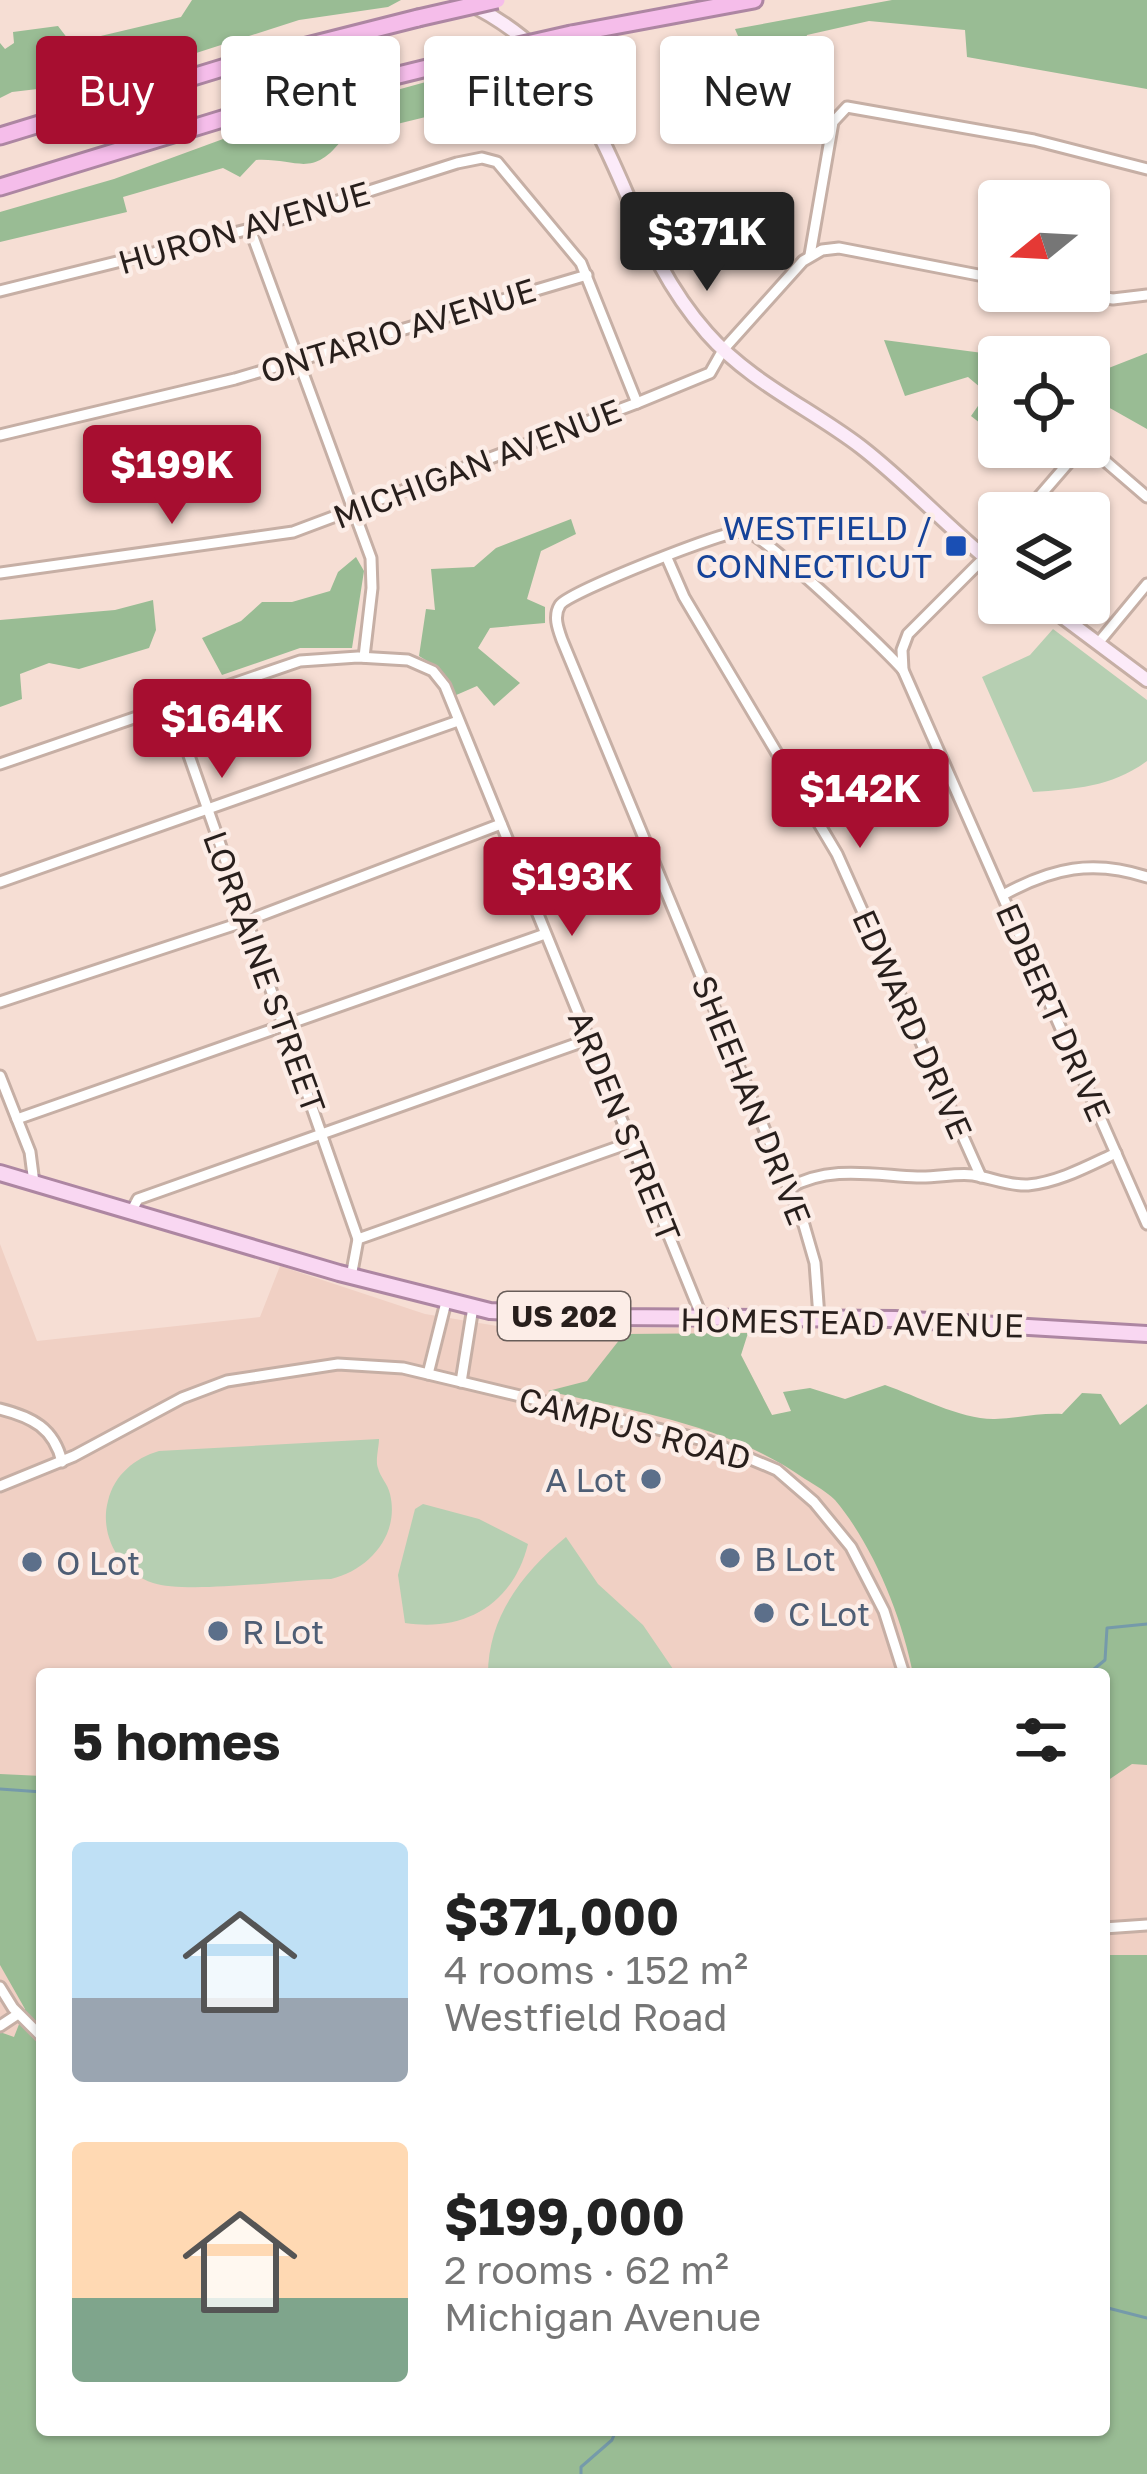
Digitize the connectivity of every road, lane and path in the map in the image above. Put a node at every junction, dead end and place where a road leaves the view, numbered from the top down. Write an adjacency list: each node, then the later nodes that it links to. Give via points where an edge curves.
1 (462, 0): 14 (main road, via 517,33 572,87 671,283)
2 (497, 0): 4 (highway, bridge, via 180,80)
3 (754, 0): 6 (highway, bridge, via 273,104)
4 (0, 136)
5 (1147, 170): 8 (street, via 1034,140 847,107 833,122)
6 (0, 188)
7 (250, 229): 9 (street, HURON AVENUE, via 487,158); 11 (street, HURON AVENUE); 15 (street)
8 (810, 255): 10 (street, via 839,248); 14 (street, MICHIGAN AVENUE)
9 (587, 275): 15 (street, ONTARIO AVENUE); 16 (street)
10 (978, 275)
11 (0, 291)
12 (1147, 295): 13 (street)
13 (1110, 299)
14 (723, 350): 16 (street, MICHIGAN AVENUE, via 710,373); 23 (main road, via 864,449)
15 (297, 360): 17 (street, ONTARIO AVENUE); 22 (street)
16 (637, 403): 22 (street, MICHIGAN AVENUE)
17 (0, 435)
18 (1110, 467): 21 (street)
19 (1066, 468): 20 (street)
20 (1044, 492)
21 (1147, 496)
22 (352, 509): 26 (street, MICHIGAN AVENUE, via 293,532); 30 (street, via 372,571)
23 (978, 552)
24 (667, 558): 31 (street, SHEEHAN DRIVE, via 726,532 751,532); 52 (street, EDWARD DRIVE, via 837,854); 54 (street, SHEEHAN DRIVE, via 569,596 557,626)
25 (978, 563): 31 (street, via 908,634)
26 (0, 573)
27 (1147, 584): 29 (street)
28 (1073, 624): 29 (main road)
29 (1099, 642): 32 (main road)
30 (364, 657): 33 (street, via 300,661); 34 (street, ARDEN STREET, via 429,668)
31 (903, 670): 40 (street, EDBERT DRIVE)
32 (1147, 680)
33 (171, 704): 35 (street); 36 (street, LORRAINE STREET)
34 (458, 721): 36 (street); 37 (street, ARDEN STREET)
35 (0, 764)
36 (207, 810): 39 (street); 41 (street, LORRAINE STREET)
37 (501, 824): 41 (street); 42 (street, ARDEN STREET)
38 (1147, 877): 40 (street, via 1084,866)
39 (0, 882)
40 (1004, 896): 50 (street, EDBERT DRIVE)
41 (246, 921): 43 (street); 44 (street, LORRAINE STREET)
42 (545, 934): 44 (street); 45 (street, ARDEN STREET)
43 (0, 1002)
44 (283, 1025): 47 (street); 48 (street, LORRAINE STREET)
45 (590, 1039): 48 (street); 49 (street, ARDEN STREET)
46 (0, 1076): 47 (street)
47 (17, 1119): 53 (street)
48 (322, 1132): 55 (street, via 138,1199); 57 (street, LORRAINE STREET)
49 (632, 1142): 57 (street); 61 (street, ARDEN STREET)
50 (1116, 1154): 52 (street, via 1034,1184); 56 (street, EDBERT DRIVE)
51 (0, 1173): 53 (main road, HOMESTEAD AVENUE / US 202)
52 (981, 1177): 54 (street, via 866,1172)
53 (34, 1183): 55 (main road, HOMESTEAD AVENUE / US 202)
54 (789, 1188): 62 (street, SHEEHAN DRIVE, via 813,1254)
55 (131, 1212): 58 (main road, HOMESTEAD AVENUE / US 202)
56 (1147, 1224)
57 (358, 1239): 58 (street)
58 (351, 1276): 59 (main road, HOMESTEAD AVENUE / US 202)
59 (446, 1302): 60 (main road, HOMESTEAD AVENUE / US 202); 64 (street)
60 (472, 1307): 61 (main road, HOMESTEAD AVENUE / US 202); 65 (street)
61 (703, 1317): 62 (main road, HOMESTEAD AVENUE / US 202)
62 (818, 1317): 63 (main road, HOMESTEAD AVENUE / US 202)
63 (1147, 1334)
64 (428, 1374): 65 (street, CAMPUS ROAD); 67 (street, CAMPUS ROAD, via 362,1363 239,1378 182,1398)
65 (461, 1382): 69 (street, CAMPUS ROAD, via 709,1441 777,1470 851,1547)
66 (0, 1409): 67 (street, via 42,1425)
67 (62, 1462): 68 (street, CAMPUS ROAD)
68 (0, 1486)
69 (902, 1668)
70 (1147, 1925): 71 (street)
71 (1110, 1928)
72 (0, 1987): 73 (street)
73 (18, 2014): 74 (street); 75 (street)
74 (0, 2026)
75 (36, 2031)

